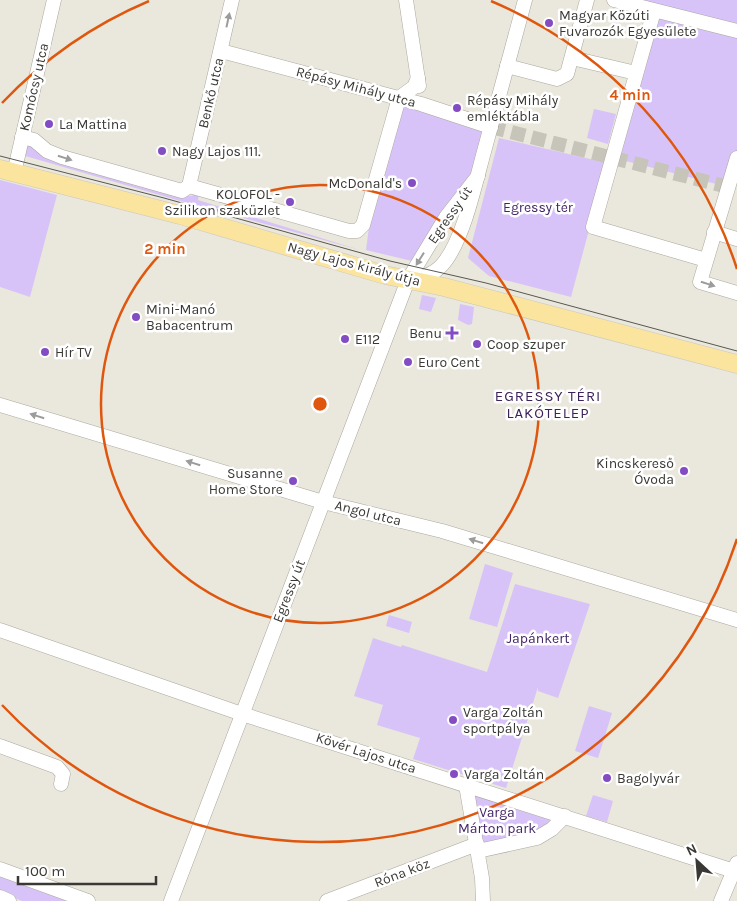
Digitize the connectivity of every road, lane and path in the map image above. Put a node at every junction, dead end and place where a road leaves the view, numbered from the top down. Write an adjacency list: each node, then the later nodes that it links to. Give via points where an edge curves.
1 (54, 0): 17 (street, Komócsy utca)
2 (232, 0): 9 (street, Benkő utca, one-way to 2)
3 (406, 0): 13 (street)
4 (525, 0): 11 (street, Egressy út)
5 (587, 0): 10 (street)
6 (614, 0): 7 (street)
7 (645, 6): 8 (street); 12 (street)
8 (737, 31)
9 (221, 51): 14 (street, Répásy Mihály utca); 21 (street, Benkő utca)
10 (572, 58): 11 (street, via 568,74 557,79); 12 (street)
11 (507, 66): 16 (street, Egressy út)
12 (636, 73): 26 (street, via 594,227)
13 (418, 78): 14 (street, via 414,87); 15 (street)
14 (399, 98): 15 (street, Répásy Mihály utca); 21 (street, via 363,226 353,232)
15 (421, 104): 16 (street, Répásy Mihály utca)
16 (491, 127): 20 (street, Egressy út)
17 (22, 137): 19 (street, Komócsy utca); 21 (street, one-way to 21, via 34,140 62,157 182,191)
18 (737, 158): 24 (street)
19 (7, 171): 27 (main road, Nagy Lajos király útja, via 180,215)
20 (478, 176): 22 (street, Egressy út); 23 (street, Egressy út)
21 (189, 186)
22 (446, 217): 23 (street, via 457,211 462,214); 27 (street, Egressy út, one-way to 27)
23 (463, 222): 27 (street, Egressy út, via 446,261 436,271)
24 (714, 232): 25 (street); 26 (street)
25 (737, 239)
26 (706, 260): 28 (street, one-way to 28, via 700,282)
27 (408, 280): 29 (main road, Nagy Lajos király útja); 31 (street, Egressy út)
28 (737, 292)
29 (737, 364)
30 (0, 405): 31 (street, Angol utca, one-way to 30)
31 (323, 502): 32 (street, Angol utca, one-way to 31, via 433,529); 34 (street, Egressy út)
32 (737, 620)
33 (0, 630): 34 (street, Kövér Lajos utca)
34 (242, 714): 37 (street, Kövér Lajos utca); 45 (street, Egressy út)
35 (0, 746): 36 (street, via 57,767 63,774)
36 (61, 784)
37 (466, 785): 38 (street, Kövér Lajos utca); 39 (street)
38 (565, 816): 39 (street, Róna köz, via 538,838); 40 (street, Kövér Lajos utca)
39 (478, 847): 46 (street, Róna köz); 47 (street)
40 (735, 866): 48 (street)
41 (0, 869): 44 (street)
42 (0, 898): 43 (street)
43 (9, 901)
44 (88, 901)
45 (170, 901)
46 (327, 901)
47 (483, 901)
48 (721, 901)

